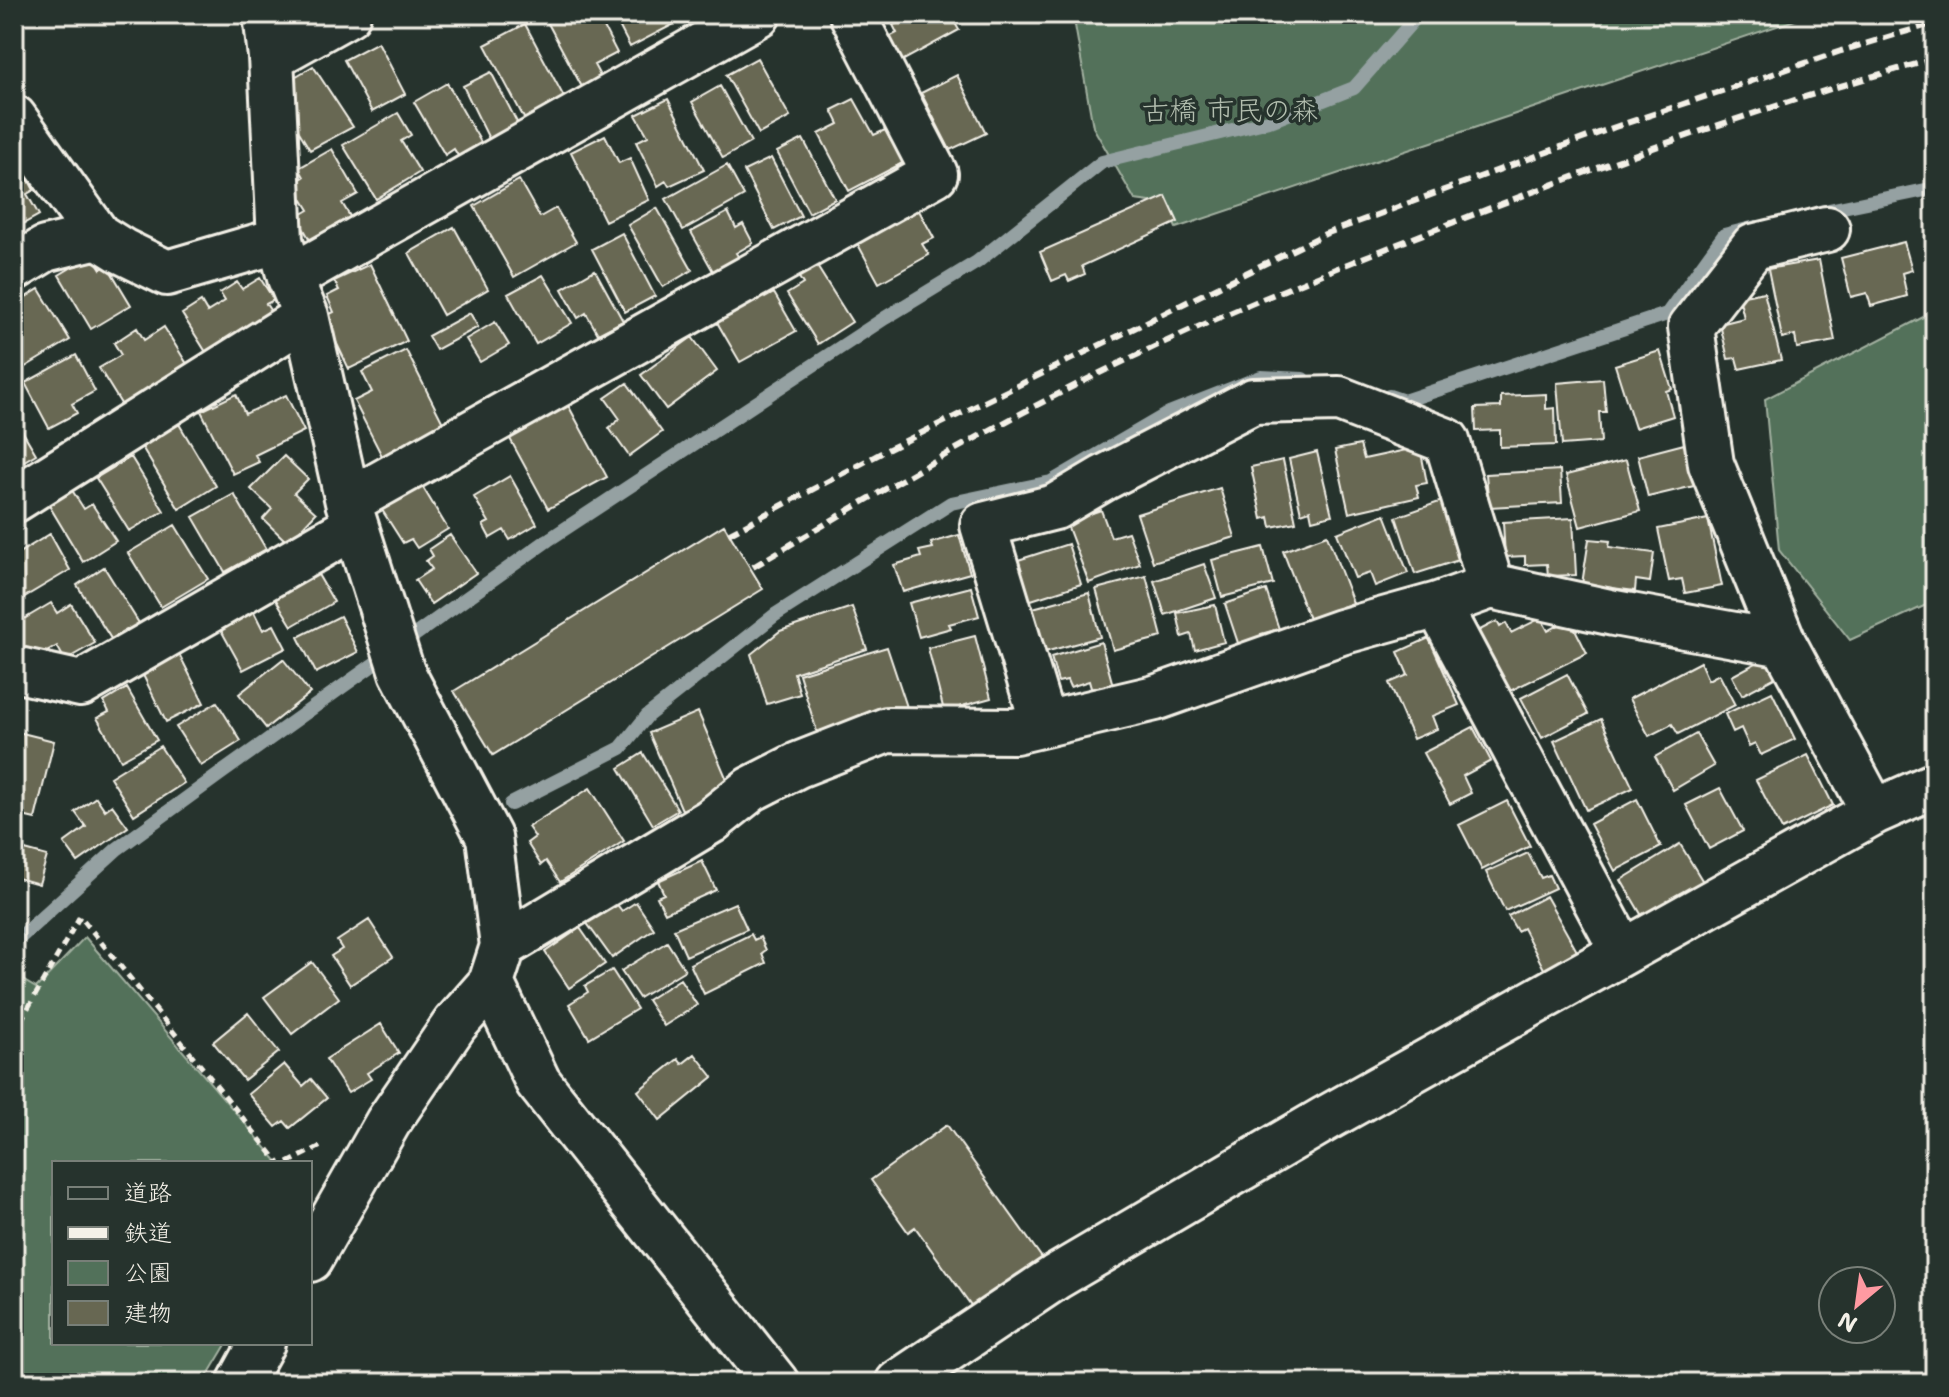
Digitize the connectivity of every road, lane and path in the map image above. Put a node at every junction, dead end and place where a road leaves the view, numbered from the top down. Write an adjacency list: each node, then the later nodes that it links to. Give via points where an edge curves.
1 (266, 14): 5 (street)
2 (348, 14): 5 (street)
3 (758, 14): 10 (street)
4 (852, 14): 12 (street, via 935,174)
5 (271, 57): 10 (street)
6 (14, 118): 8 (street)
7 (1827, 229): 15 (street, via 1753,247 1691,327 1711,464)
8 (98, 236): 9 (street, via 45,249); 10 (street, via 167,273)
9 (14, 268)
10 (292, 278): 11 (street); 12 (street)
11 (14, 500)
12 (352, 514): 16 (street, via 81,684); 21 (street, via 402,672 489,837)
13 (1491, 586): 14 (street); 15 (street); 17 (street, via 1447,441 1339,399 1253,401 1055,507 983,525)
14 (1438, 605): 17 (street, via 1341,632 1155,698); 20 (street)
15 (1784, 644): 19 (street)
16 (14, 669)
17 (1043, 723): 21 (street, via 1015,731 887,730 798,765 751,789)
18 (1935, 785): 19 (street)
19 (1874, 812): 20 (street)
20 (1623, 952): 28 (street, via 1056,1277)
21 (497, 965): 24 (street, via 388,1122); 27 (street, via 538,1082)
22 (14, 1033): 23 (path, via 80,916)
23 (277, 1161)
24 (312, 1255)
25 (261, 1345): 26 (street)
26 (240, 1383)
27 (776, 1383)
28 (898, 1383)

